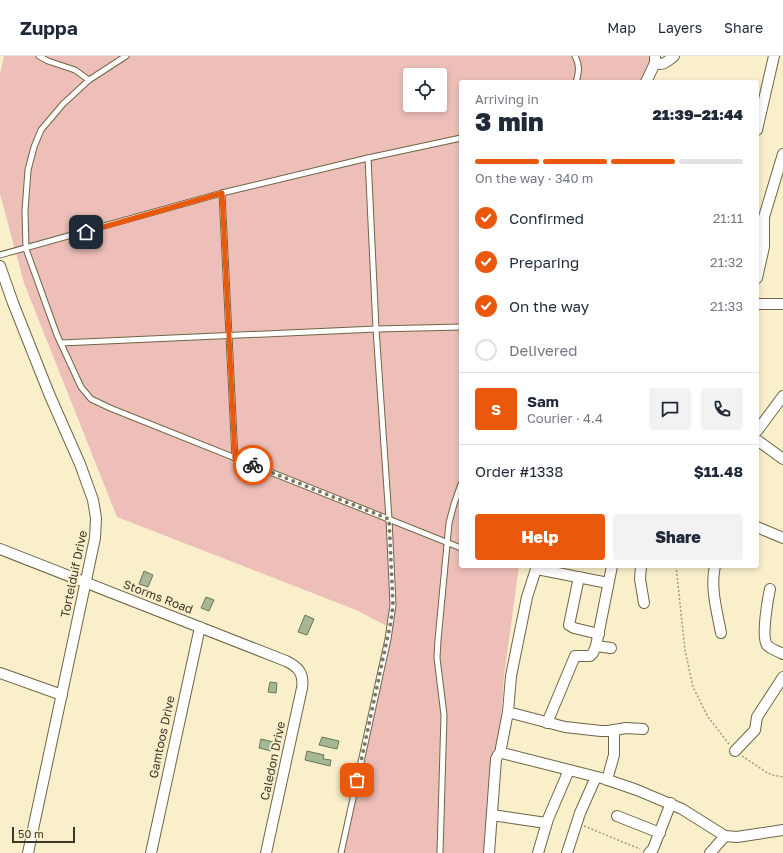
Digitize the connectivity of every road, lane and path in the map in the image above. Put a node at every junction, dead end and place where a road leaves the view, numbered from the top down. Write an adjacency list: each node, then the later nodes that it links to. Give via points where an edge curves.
1 (39, 56): 7 (lane, via 75,70)
2 (126, 56): 7 (lane)
3 (575, 56): 8 (lane, via 579,64)
4 (674, 56): 6 (street, via 666,63 660,64)
5 (774, 56): 10 (street)
6 (655, 60): 9 (street)
7 (89, 80): 16 (lane, via 63,104 41,130 34,147 28,170)
8 (577, 80)
9 (647, 80)
10 (759, 121)
11 (459, 138): 13 (lane)
12 (783, 154): 15 (street)
13 (368, 158): 14 (lane); 23 (lane)
14 (222, 193): 16 (lane); 24 (lane)
15 (761, 211): 19 (street, via 764,222 764,247)
16 (26, 249): 17 (lane); 25 (lane)
17 (0, 255)
18 (0, 266): 45 (street, Tortelduif Drive, via 93,500 96,528)
19 (759, 269)
20 (759, 304): 21 (street)
21 (783, 304)
22 (459, 327): 23 (lane)
23 (376, 329): 24 (lane); 32 (lane)
24 (230, 336): 25 (lane); 29 (lane)
25 (61, 343): 29 (lane, via 81,387 91,399)
26 (783, 396): 27 (street)
27 (759, 428)
28 (759, 441): 30 (street)
29 (235, 458): 32 (lane)
30 (783, 459)
31 (459, 491): 35 (lane)
32 (389, 519): 35 (lane); 80 (lane, via 393,605 391,621)
33 (759, 528): 34 (street)
34 (783, 538)
35 (447, 543): 36 (lane); 81 (lane, via 437,658 444,715)
36 (459, 547)
37 (0, 549): 45 (street, Storms Road)
38 (537, 568): 44 (street); 59 (street, via 527,598 511,676)
39 (578, 568): 44 (street)
40 (612, 568): 46 (street)
41 (641, 568): 48 (street)
42 (676, 568): 64 (path, via 685,650 693,687 708,717)
43 (715, 568): 50 (street, via 713,588)
44 (578, 577): 46 (street); 51 (street, via 569,625)
45 (85, 582): 49 (street, Storms Road); 58 (street, Tortelduif Drive)
46 (608, 583): 51 (street)
47 (770, 589): 54 (street, via 765,641 768,646)
48 (644, 603)
49 (200, 627): 56 (street, Storms Road, via 286,661 299,669); 78 (street, Gamtoos Drive)
50 (722, 633)
51 (599, 634): 52 (street)
52 (596, 646): 53 (street); 60 (street, via 590,656 575,656)
53 (610, 648)
54 (783, 654)
55 (0, 674): 58 (street)
56 (302, 675): 79 (street, Caledon Drive, via 302,688)
57 (783, 677): 64 (street, via 757,717 755,730)
58 (62, 695): 77 (street, Tortelduif Drive)
59 (508, 712): 60 (street); 63 (street)
60 (547, 723): 62 (street, via 594,731)
61 (643, 729): 62 (street)
62 (614, 730): 68 (street, via 614,755)
63 (501, 751): 65 (street, via 506,755); 70 (street, via 496,759)
64 (735, 752): 66 (path, via 772,775)
65 (569, 770): 67 (street); 72 (street)
66 (783, 776)
67 (596, 777): 68 (street); 73 (street)
68 (607, 780): 69 (street)
69 (671, 803): 75 (street); 76 (street)
70 (492, 815): 72 (street); 82 (street)
71 (617, 816): 75 (street)
72 (546, 823): 83 (street)
73 (576, 823): 84 (street); 85 (path)
74 (783, 830): 76 (street, via 737,837)
75 (660, 833): 85 (street)
76 (725, 836): 86 (street)
77 (28, 853)
78 (151, 853)
79 (266, 853)
80 (341, 853)
81 (440, 853)
82 (489, 853)
83 (538, 853)
84 (567, 853)
85 (649, 853)
86 (710, 853)

